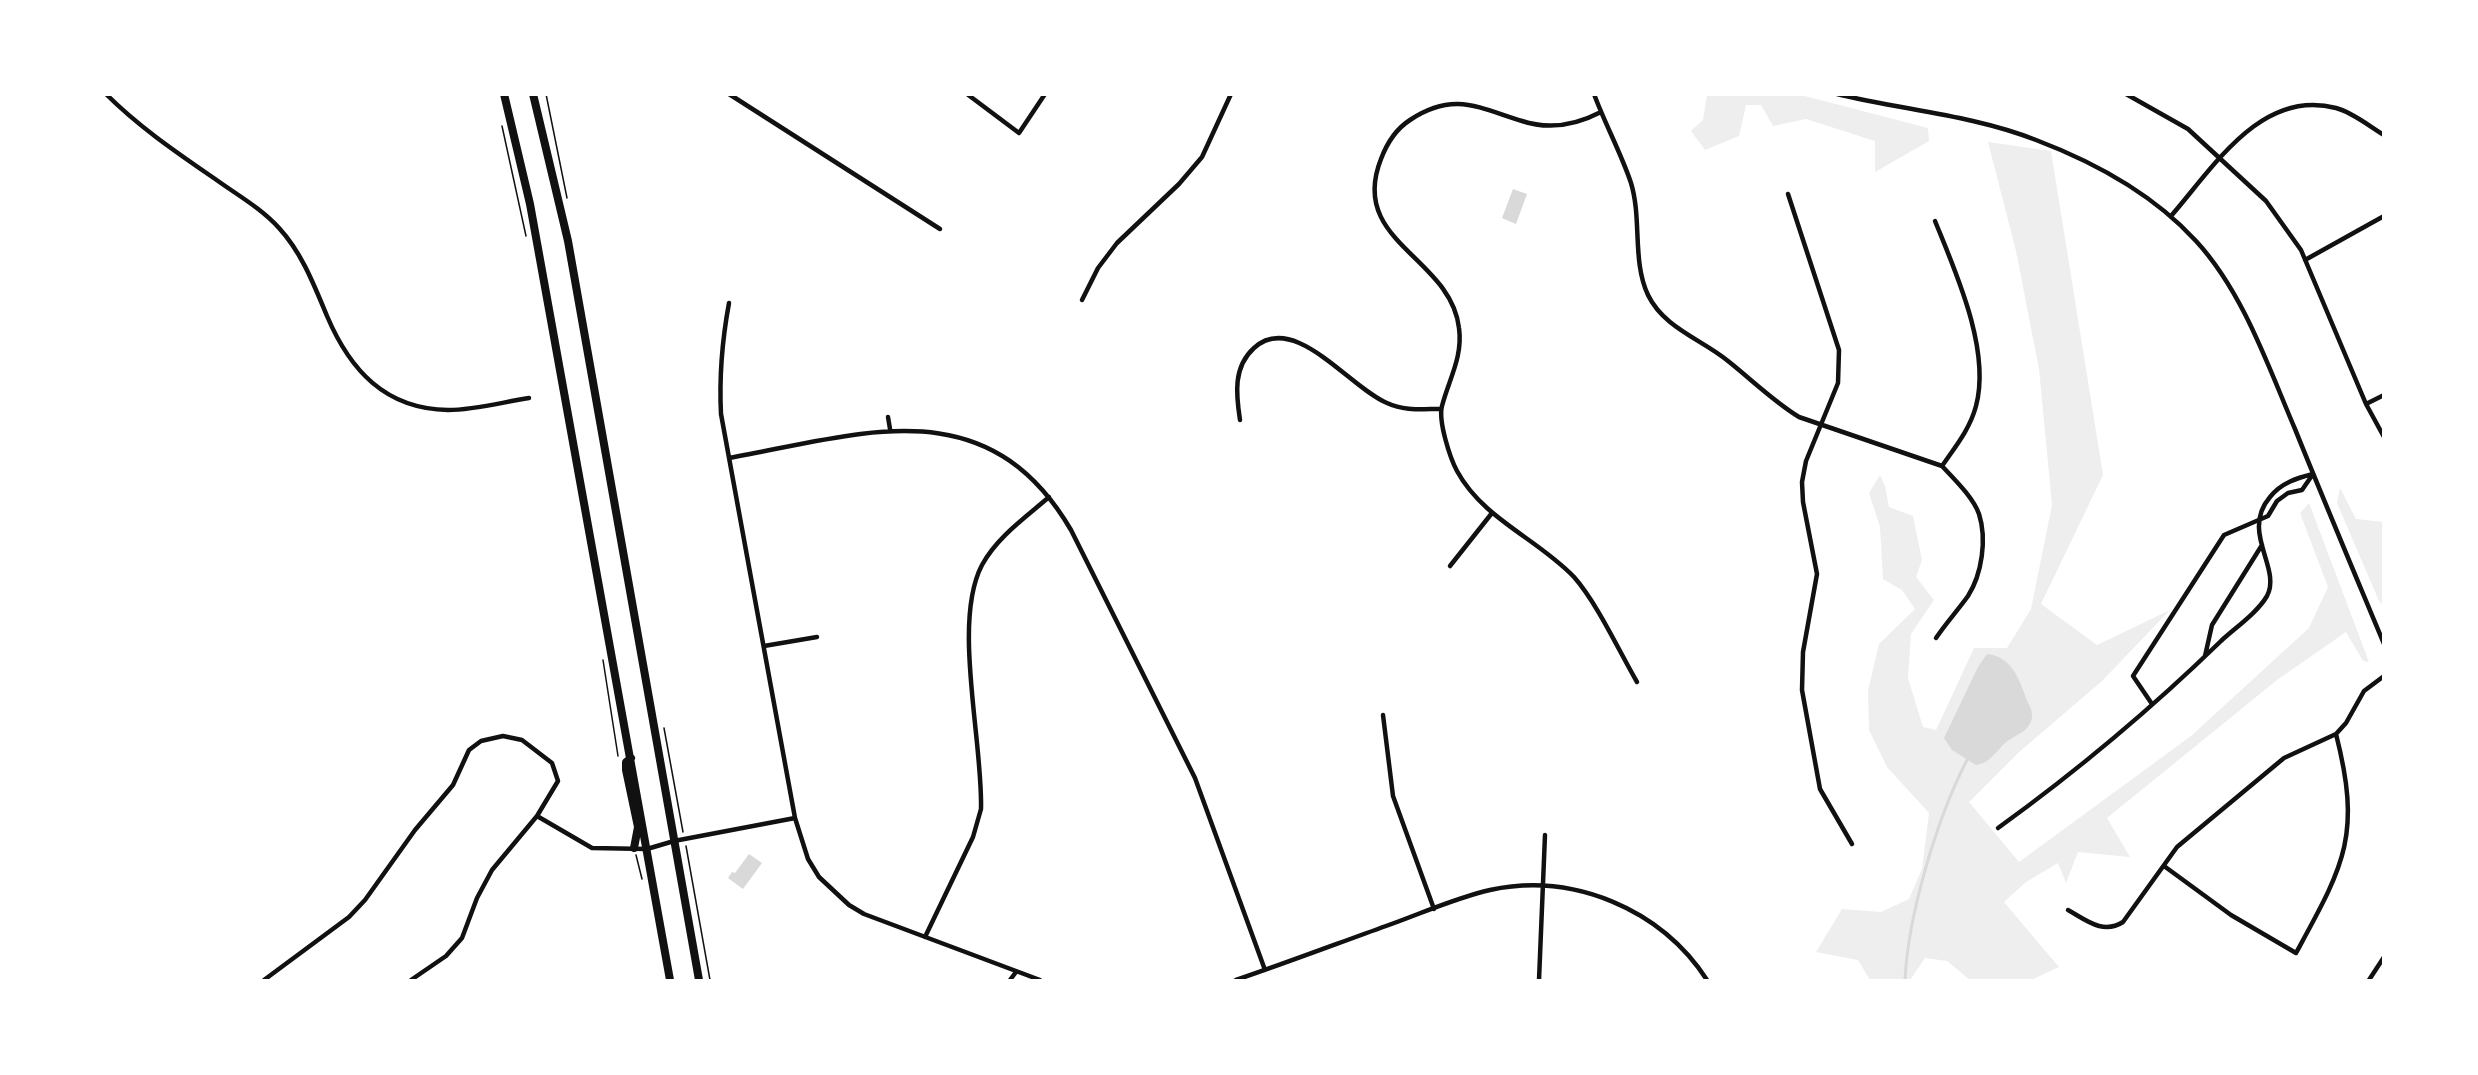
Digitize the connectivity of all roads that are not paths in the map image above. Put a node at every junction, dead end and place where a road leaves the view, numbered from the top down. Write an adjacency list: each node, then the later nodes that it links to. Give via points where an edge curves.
1 (106, 94): 25 (street, via 155,138 279,227 305,265 344,352 377,387 411,404 449,410)
2 (504, 94): 51 (highway, via 530,204)
3 (532, 94): 56 (highway, via 568,241)
4 (729, 94): 20 (street)
5 (967, 94): 6 (street, via 1019,133)
6 (1045, 94)
7 (1231, 94): 22 (street, via 1202,157 1117,243 1098,267)
8 (1594, 94): 13 (street)
9 (1837, 94): 12 (street)
10 (1867, 94): 12 (street)
11 (2126, 94): 15 (street, via 2188,129)
12 (1868, 102): 17 (street, via 1984,123 2035,140 2079,158)
13 (1601, 112): 27 (street, via 1574,123 1546,126 1481,106 1448,105 1410,120 1385,148 1375,179 1380,214 1391,236 1447,290 1456,309 1460,345); 30 (street, via 1631,183 1642,276 1655,306 1671,324 1726,359 1779,404)
14 (2384, 135): 15 (street, via 2338,108 2313,104 2277,110 2257,121)
15 (2221, 158): 17 (street); 21 (street, via 2266,201)
16 (1788, 194): 30 (street, via 1839,350 1838,383)
17 (2170, 216): 35 (street, via 2197,242 2222,275 2249,324)
18 (2384, 216): 21 (street)
19 (1935, 221): 34 (street, via 1971,325 1980,385 1963,436)
20 (940, 229)
21 (2305, 260): 26 (street)
22 (1082, 300)
23 (729, 303): 33 (street, via 719,379)
24 (2384, 394): 26 (street)
25 (529, 398)
26 (2366, 404): 32 (street)
27 (1441, 409): 29 (street, via 1406,409 1386,403 1300,342 1286,338 1259,344 1241,364 1237,397); 37 (street, via 1444,433 1457,471)
28 (888, 417): 31 (street)
29 (1240, 420)
30 (1821, 426): 34 (street); 57 (street, via 1802,482 1816,574 1803,652 1802,690 1820,789)
31 (890, 429): 33 (street); 36 (street, via 936,431 980,444 1019,467)
32 (2384, 437)
33 (729, 458): 44 (street)
34 (1942, 466): 42 (street, via 1978,513 1983,540 1978,573 1967,597)
35 (2313, 474): 38 (street, via 2302,490 2288,493 2277,501 2268,516); 38 (street, via 2298,477 2274,492 2260,508); 43 (street)
36 (1049, 497): 64 (street, via 996,544 973,588 969,624 981,809 973,837); 66 (street, via 1071,530 1195,778)
37 (1492, 513): 40 (street); 47 (street, via 1557,561 1576,580)
38 (2258, 521): 39 (street); 48 (street, via 2224,535 2136,670 2133,676)
39 (2262, 545): 45 (street, via 2212,625); 45 (street, via 2269,584 2267,595)
40 (1450, 566)
41 (818, 637): 44 (street)
42 (1936, 638)
43 (2384, 644)
44 (764, 646): 53 (street)
45 (2205, 656): 48 (street)
46 (2384, 676): 50 (street, via 2364,691)
47 (1637, 682)
48 (2152, 704): 54 (street, via 2089,760)
49 (1383, 716): 62 (street, via 1393,796)
50 (2336, 734): 60 (street, via 2284,758 2199,827 2177,847); 60 (street, via 2350,810 2345,849 2334,885 2296,953 2231,915)
51 (631, 758): 58 (highway, via 626,762 626,770 638,827); 59 (highway)
52 (537, 816): 58 (street, via 592,848); 68 (street, via 558,781 552,763 522,740 503,736 481,741 469,750 453,785 365,900 349,917); 69 (street, via 492,870 462,938 446,956)
53 (795, 818): 56 (street); 64 (street, via 808,859 834,893 864,914)
54 (1998, 828)
55 (1545, 835): 61 (street)
56 (674, 841): 59 (street); 71 (highway)
57 (1852, 844)
58 (634, 848): 59 (street)
59 (647, 849): 70 (highway)
60 (2164, 866): 63 (street, via 2123,922 2114,928 2092,924)
61 (1543, 885): 62 (street, via 1491,890); 75 (street); 76 (street, via 1614,901 1645,918 1673,939 1698,965)
62 (1434, 909): 66 (street)
63 (2068, 910)
64 (925, 937): 67 (street)
65 (2384, 957): 77 (street)
66 (1265, 970): 74 (street)
67 (1016, 972): 72 (street); 73 (street)
68 (264, 981)
69 (411, 981)
70 (670, 981)
71 (699, 981)
72 (1010, 981)
73 (1040, 981)
74 (1236, 981)
75 (1539, 981)
76 (1707, 981)
77 (2369, 981)

